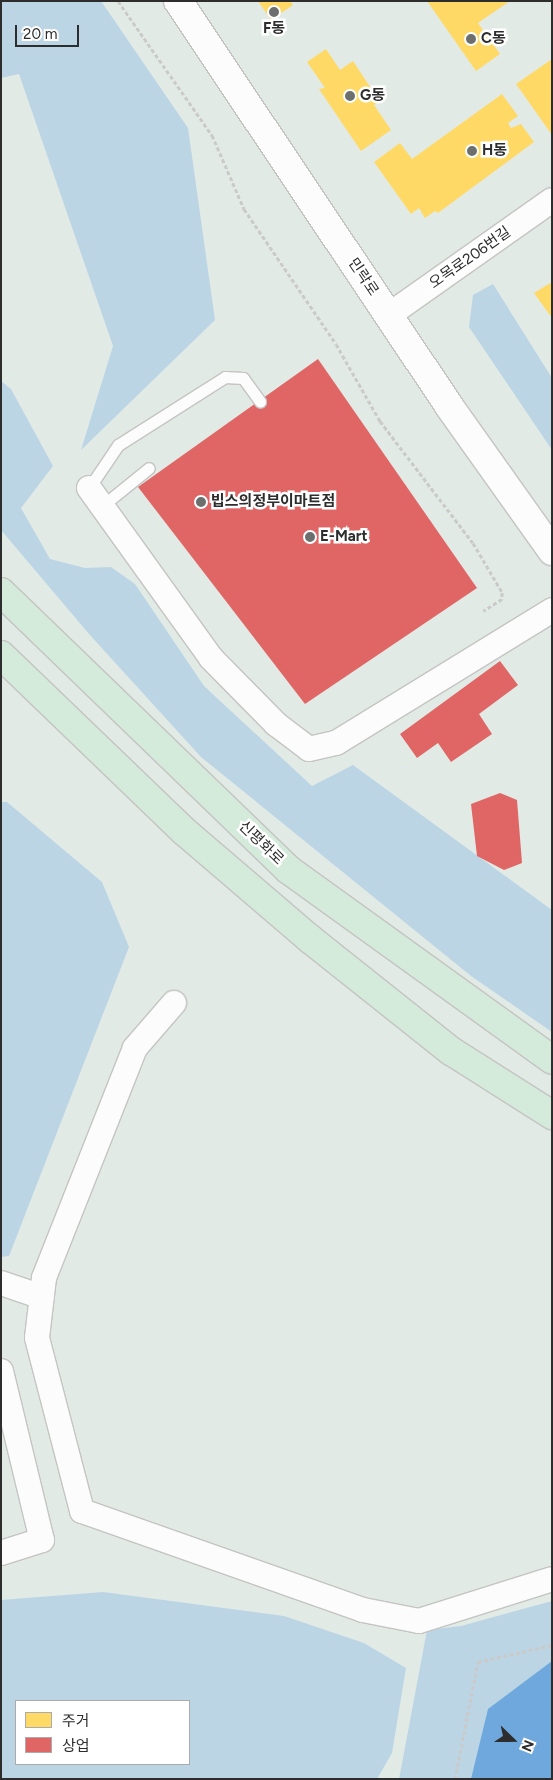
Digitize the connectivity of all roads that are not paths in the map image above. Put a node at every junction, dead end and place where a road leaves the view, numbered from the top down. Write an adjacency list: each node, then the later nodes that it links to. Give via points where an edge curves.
1 (178, 1): 3 (main road, 민락로)
2 (552, 200): 3 (street, 오목로206번길)
3 (389, 315): 7 (main road, 민락로)
4 (260, 401): 6 (lane, via 243,378 225,377 118,446)
5 (149, 468): 6 (lane)
6 (96, 497): 9 (street, via 212,658 276,724 309,749 336,743)
7 (552, 551)
8 (1, 592): 12 (highway, 신평화로, via 289,870)
9 (552, 610)
10 (1, 655): 13 (highway, via 185,832 310,940 451,1051)
11 (174, 1003): 15 (street, via 135,1048 44,1278)
12 (552, 1060)
13 (552, 1115)
14 (1, 1283): 15 (street)
15 (42, 1297): 18 (street, via 37,1338 82,1511 363,1610 419,1621)
16 (1, 1371): 17 (street, via 42,1540)
17 (1, 1553)
18 (552, 1579)

